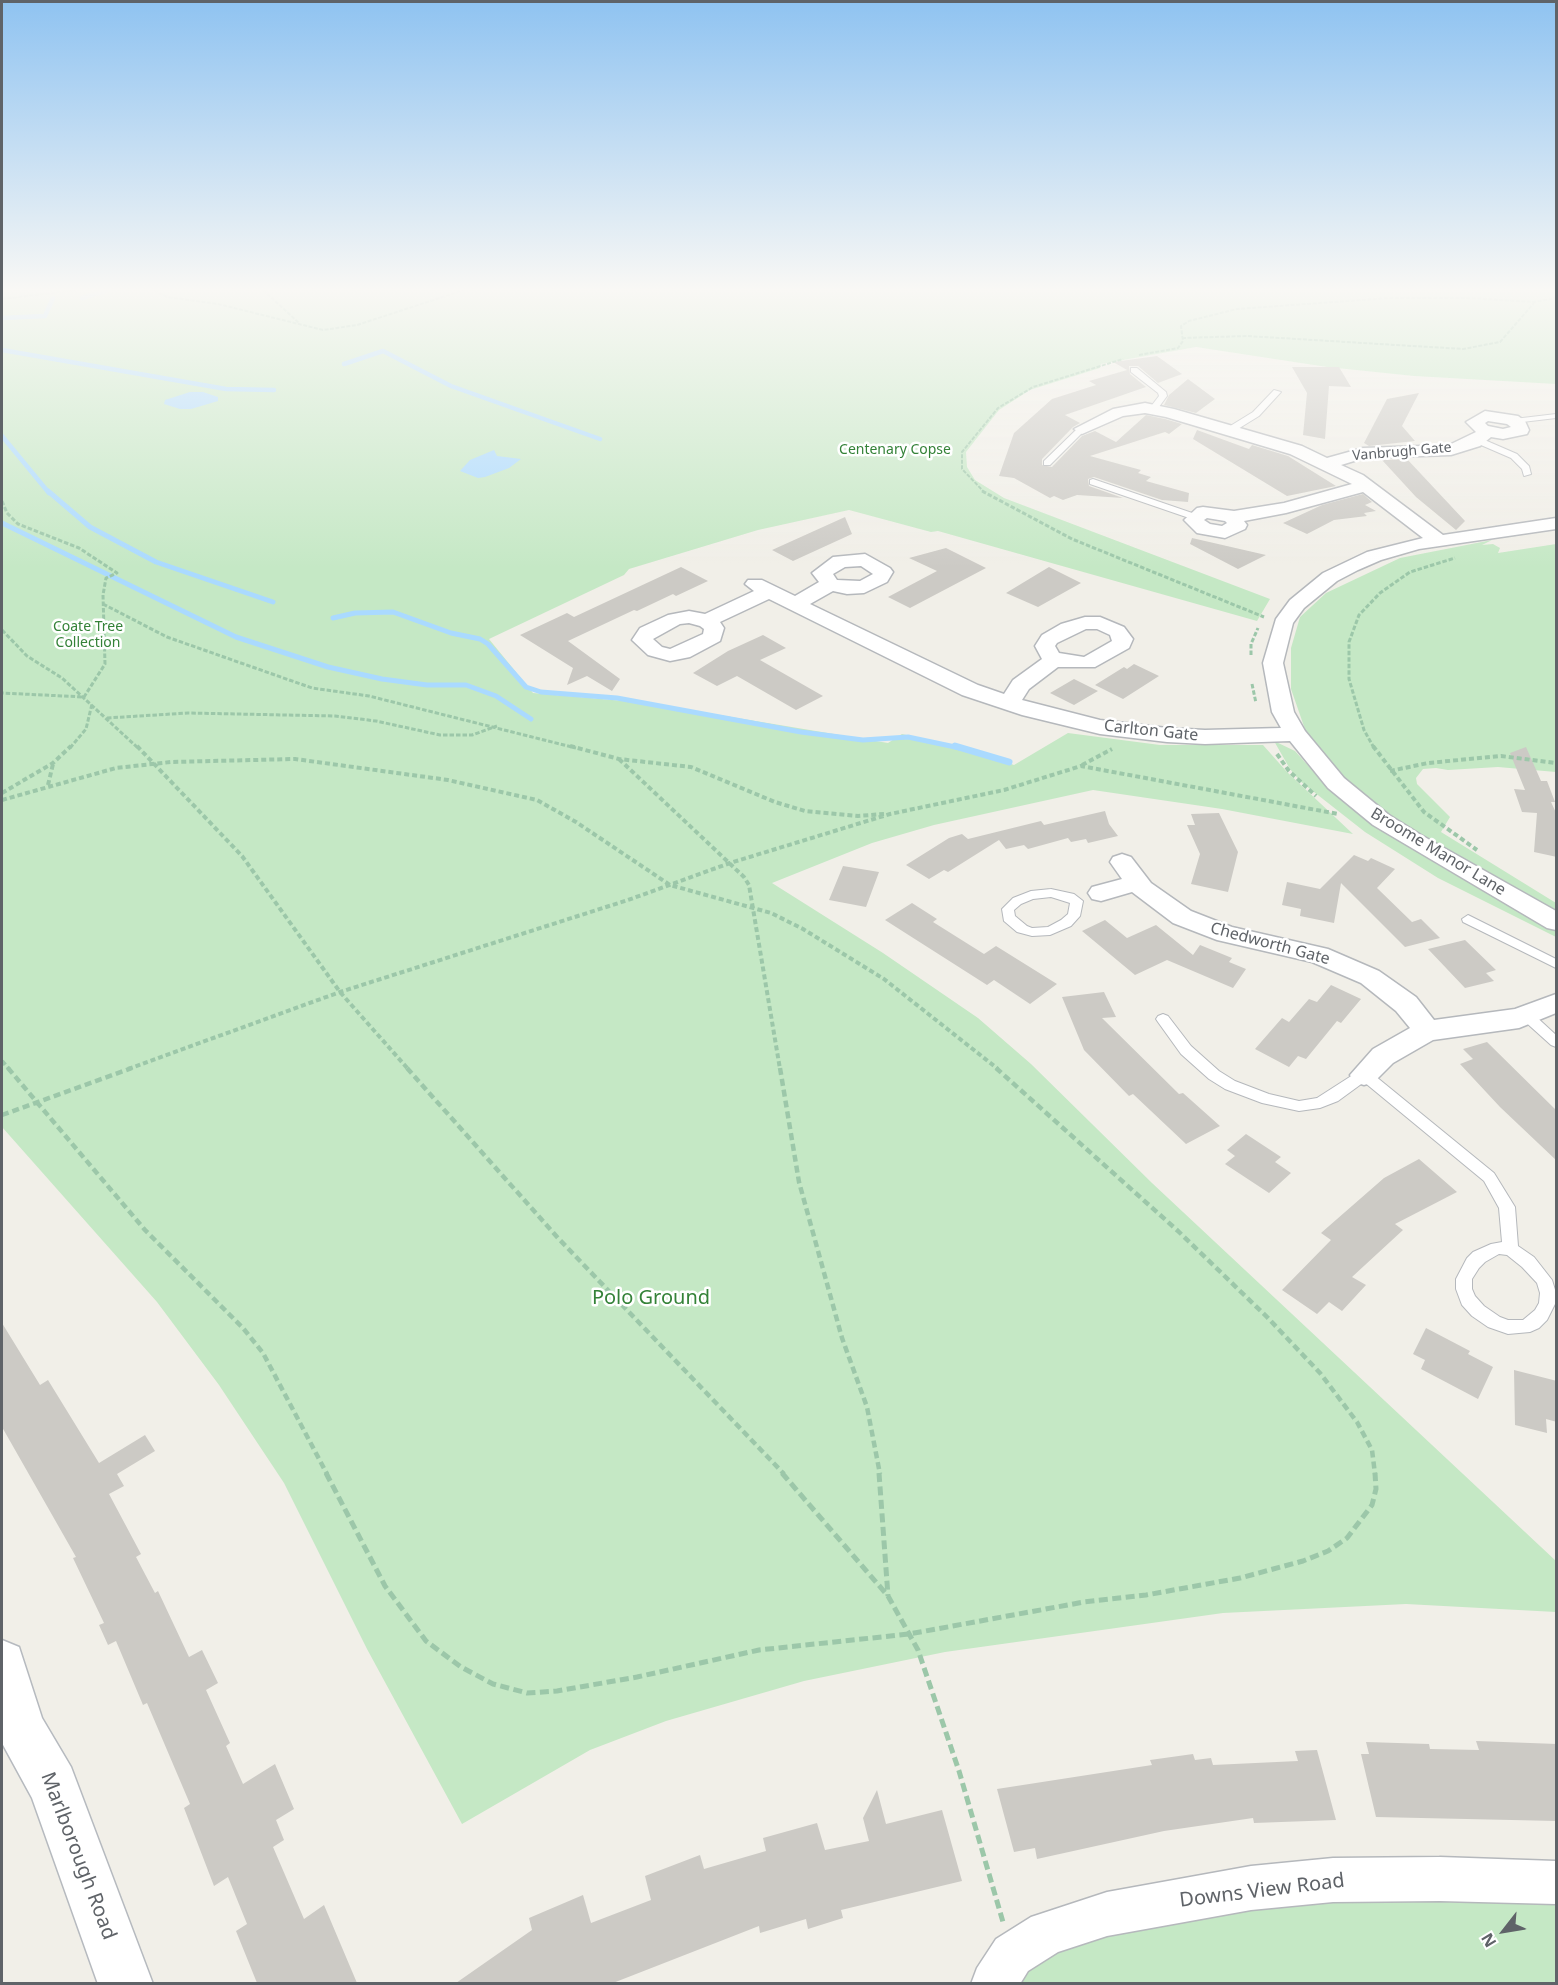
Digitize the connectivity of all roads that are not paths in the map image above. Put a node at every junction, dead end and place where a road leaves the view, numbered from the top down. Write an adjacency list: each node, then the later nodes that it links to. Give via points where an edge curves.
1 (1149, 383): 3 (lane, via 1163,396)
2 (1277, 392): 7 (lane, via 1256,414)
3 (1153, 409): 6 (street, Vanbrugh Gate, via 1127,410); 7 (street, Vanbrugh Gate)
4 (1557, 416): 5 (lane, Vanbrugh Gate)
5 (1514, 421): 8 (street, Vanbrugh Gate, via 1521,428 1518,432)
6 (1096, 427): 10 (lane, Vanbrugh Gate)
7 (1230, 430): 9 (street, Vanbrugh Gate)
8 (1482, 436): 9 (street, Vanbrugh Gate, via 1451,450 1363,453); 11 (lane, via 1514,456)
9 (1328, 463): 13 (street, Vanbrugh Gate)
10 (1047, 464)
11 (1527, 474)
12 (1093, 482): 14 (lane, Vanbrugh Gate)
13 (1365, 486): 14 (street, Vanbrugh Gate, via 1286,508 1233,517 1210,512); 16 (street, Vanbrugh Gate)
14 (1195, 517)
15 (1557, 524): 16 (street, Broome Manor Lane)
16 (1438, 540): 22 (street, Broome Manor Lane, via 1389,551 1330,577 1297,604 1283,623 1273,663 1275,683 1283,712)
17 (830, 584): 18 (street)
18 (795, 604): 19 (street, Carlton Gate, via 763,588); 21 (street, Carlton Gate, via 970,690)
19 (707, 621)
20 (1055, 659): 21 (street, via 1021,685)
21 (1009, 704): 22 (street, Carlton Gate, via 1063,719 1137,732 1205,737)
22 (1296, 734): 26 (street, Broome Manor Lane, via 1336,783 1381,820)
23 (1101, 893): 24 (lane, Chedworth Gate); 31 (street, Chedworth Gate, via 1129,873 1162,906 1194,922 1226,934 1319,955 1355,969 1395,993)
24 (1077, 901): 24 (lane, via 1070,920 1050,931 1022,929 1008,913 1012,904 1033,894 1051,893)
25 (1468, 919): 27 (lane)
26 (1557, 922)
27 (1557, 964)
28 (1557, 1003): 29 (street)
29 (1526, 1015): 31 (street); 32 (lane)
30 (1163, 1019): 33 (lane, via 1186,1050 1214,1075 1267,1099 1299,1106 1320,1103)
31 (1426, 1031): 33 (street, via 1383,1056)
32 (1557, 1042)
33 (1365, 1075): 34 (lane, via 1489,1177 1507,1207)
34 (1510, 1249): 34 (lane, via 1544,1280 1548,1293 1541,1315 1524,1327 1494,1322 1478,1311 1464,1289 1468,1270 1479,1257 1497,1248)
35 (2, 1664): 36 (main road, Marlborough Road)
36 (11, 1734): 39 (main road, Marlborough Road, via 53,1785)
37 (1557, 1884): 38 (street, Downs View Road, via 1333,1880 1251,1888 1107,1914 1047,1933)
38 (1002, 1969)
39 (126, 1983)

